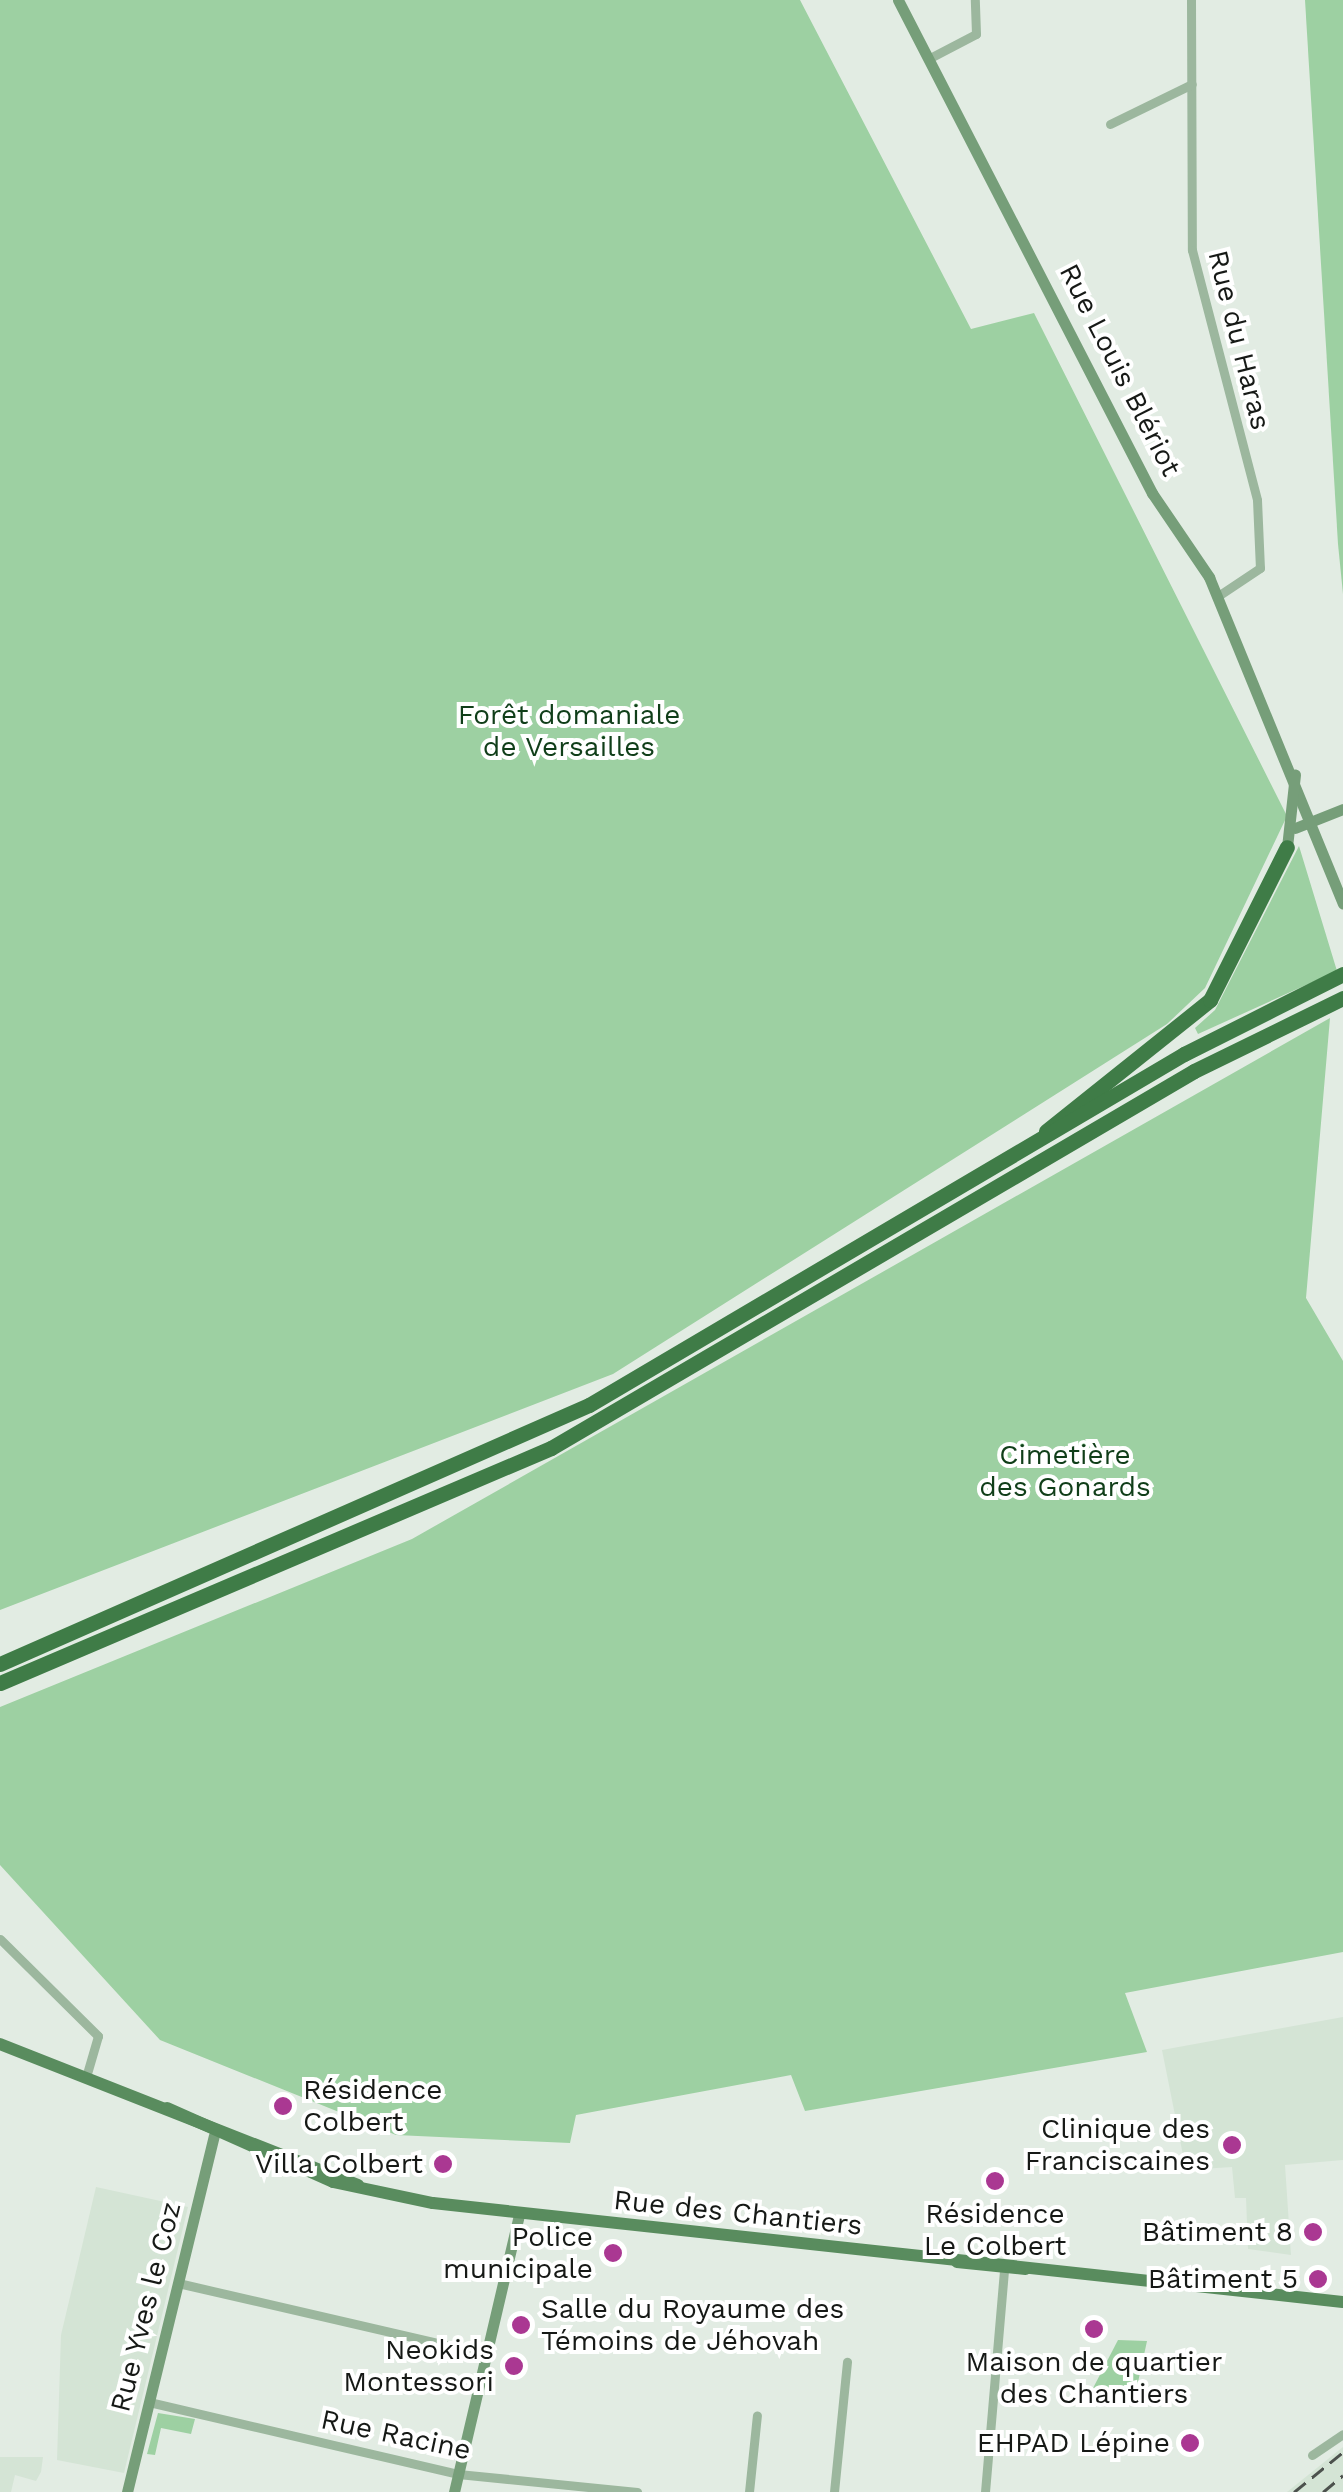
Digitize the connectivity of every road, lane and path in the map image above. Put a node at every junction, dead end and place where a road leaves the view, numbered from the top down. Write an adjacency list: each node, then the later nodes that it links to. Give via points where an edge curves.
1 (898, 0): 4 (main road, Rue Louis Blériot)
2 (975, 0): 4 (street, via 976,34)
3 (1191, 0): 5 (street, Rue du Haras)
4 (928, 60): 7 (main road, Rue Louis Blériot, via 1152,493)
5 (1192, 84): 6 (street); 7 (street, Rue du Haras, via 1192,250 1257,500 1260,568)
6 (1110, 124)
7 (1218, 596): 8 (main road, Rue Louis Blériot)
8 (1295, 774): 10 (main road, Rue Louis Blériot); 11 (main road)
9 (1343, 809): 10 (main road)
10 (1315, 818): 11 (main road); 13 (main road, Rue Louis Blériot)
11 (1295, 828): 12 (main road)
12 (1286, 847): 16 (highway, via 1210,1000 1058,1114)
13 (1343, 904)
14 (1341, 975): 16 (highway)
15 (1342, 998): 18 (highway, via 1194,1070 551,1448)
16 (1040, 1138): 17 (highway, via 499,1451)
17 (0, 1664)
18 (0, 1683)
19 (0, 1939): 21 (street, via 98,2036)
20 (0, 2044): 21 (main road, Rue des Chantiers)
21 (86, 2076): 22 (main road, Rue des Chantiers)
22 (215, 2129): 23 (main road, Rue des Chantiers, via 358,2185); 27 (main road, Rue Yves le Coz)
23 (518, 2216): 24 (main road, Rue des Chantiers); 29 (main road)
24 (952, 2262): 25 (main road, Rue des Chantiers); 26 (main road, Rue des Chantiers)
25 (1033, 2271): 26 (main road, Rue des Chantiers); 28 (main road, Rue des Chantiers)
26 (1004, 2272): 41 (street)
27 (178, 2283): 29 (street); 31 (main road, Rue Yves le Coz)
28 (1343, 2302)
29 (486, 2354): 35 (main road)
30 (847, 2362): 40 (street)
31 (149, 2402): 35 (street, Rue Racine); 36 (main road, Rue Yves le Coz)
32 (757, 2415): 39 (street)
33 (1343, 2434): 34 (street)
34 (1312, 2455)
35 (458, 2474): 37 (main road); 38 (street, Rue Racine)
36 (127, 2492)
37 (454, 2492)
38 (637, 2492)
39 (749, 2492)
40 (834, 2492)
41 (985, 2492)

